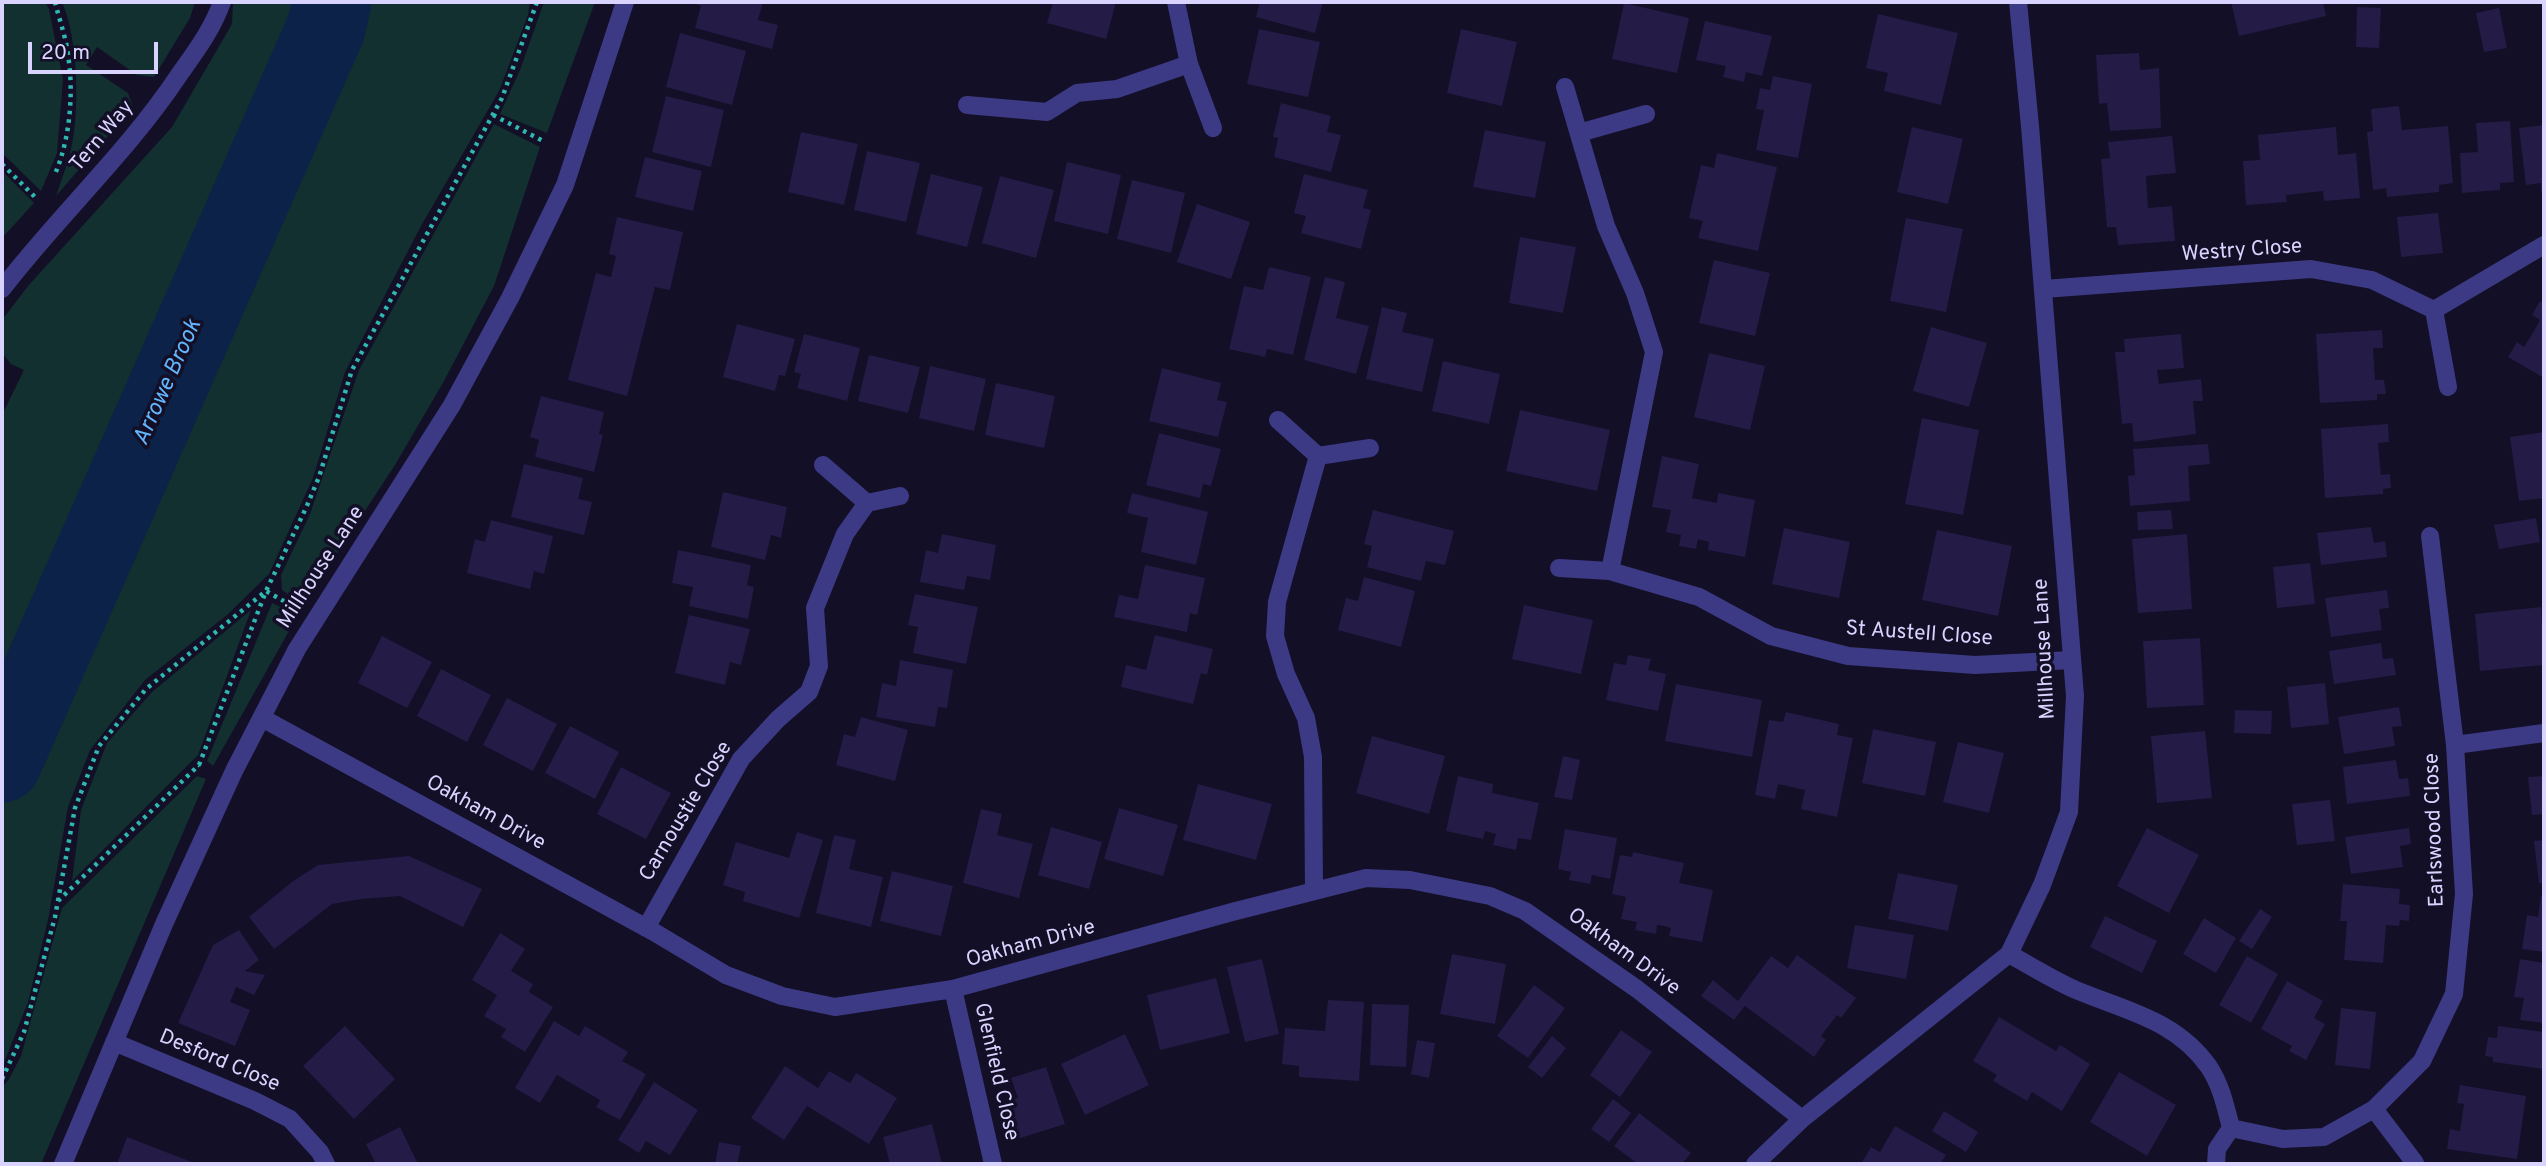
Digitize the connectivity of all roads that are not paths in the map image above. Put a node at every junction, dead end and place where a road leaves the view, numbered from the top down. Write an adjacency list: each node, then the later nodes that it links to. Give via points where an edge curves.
1 (222, 2): 12 (street, Tern Way, via 213,26 154,113)
2 (625, 2): 26 (street, Millhouse Lane, via 565,185 510,298 452,405 297,649)
3 (1176, 2): 5 (street)
4 (2018, 2): 13 (street, Millhouse Lane)
5 (1189, 64): 7 (street, via 1117,89 1077,93 1047,112); 9 (street)
6 (1564, 87): 10 (street)
7 (967, 105)
8 (1646, 114): 10 (street)
9 (1213, 128)
10 (1579, 133): 24 (street, via 1606,226 1654,352)
11 (2544, 244): 14 (street)
12 (2, 289)
13 (2043, 289): 14 (street, Westry Close, via 2311,269 2372,280); 25 (street, Millhouse Lane)
14 (2434, 310): 15 (street)
15 (2448, 387)
16 (1278, 420): 18 (street)
17 (1370, 448): 18 (street)
18 (1318, 456): 29 (street, via 1277,602 1275,636 1306,718 1313,757)
19 (823, 465): 21 (street)
20 (900, 496): 21 (street)
21 (867, 503): 30 (street, Carnoustie Close, via 845,534 815,608 819,666 809,692 741,760)
22 (2430, 536): 28 (street, Earlswood Close)
23 (1559, 568): 24 (street, St Austell Close)
24 (1610, 571): 25 (street, St Austell Close, via 1699,597 1771,636 1848,656 1975,664)
25 (2072, 660): 31 (street, Millhouse Lane, via 2075,696 2069,812 2042,886)
26 (262, 718): 30 (street, Oakham Drive); 33 (street, Millhouse Lane, via 164,924)
27 (2544, 733): 28 (street)
28 (2455, 745): 34 (street, Earlswood Close, via 2464,894 2454,994 2422,1061)
29 (1314, 891): 32 (street, Oakham Drive); 35 (street, Oakham Drive, via 1367,878 1410,880 1490,896 1525,911 1637,989)
30 (646, 928): 32 (street, Oakham Drive, via 726,975 782,996 835,1007)
31 (2009, 954): 35 (street, Millhouse Lane); 36 (street, via 2075,989 2166,1026 2185,1040 2210,1068)
32 (953, 989): 40 (street, Glenfield Close)
33 (114, 1042): 38 (street, Millhouse Lane); 39 (street, Desford Close, via 290,1119)
34 (2374, 1109): 36 (street, Earlswood Close, via 2323,1137 2283,1139); 37 (street)
35 (1802, 1119): 41 (street, Millhouse Lane)
36 (2231, 1128): 42 (street, via 2217,1149)
37 (2416, 1163)
38 (62, 1164)
39 (326, 1164)
40 (993, 1164)
41 (1755, 1164)
42 (2216, 1164)

